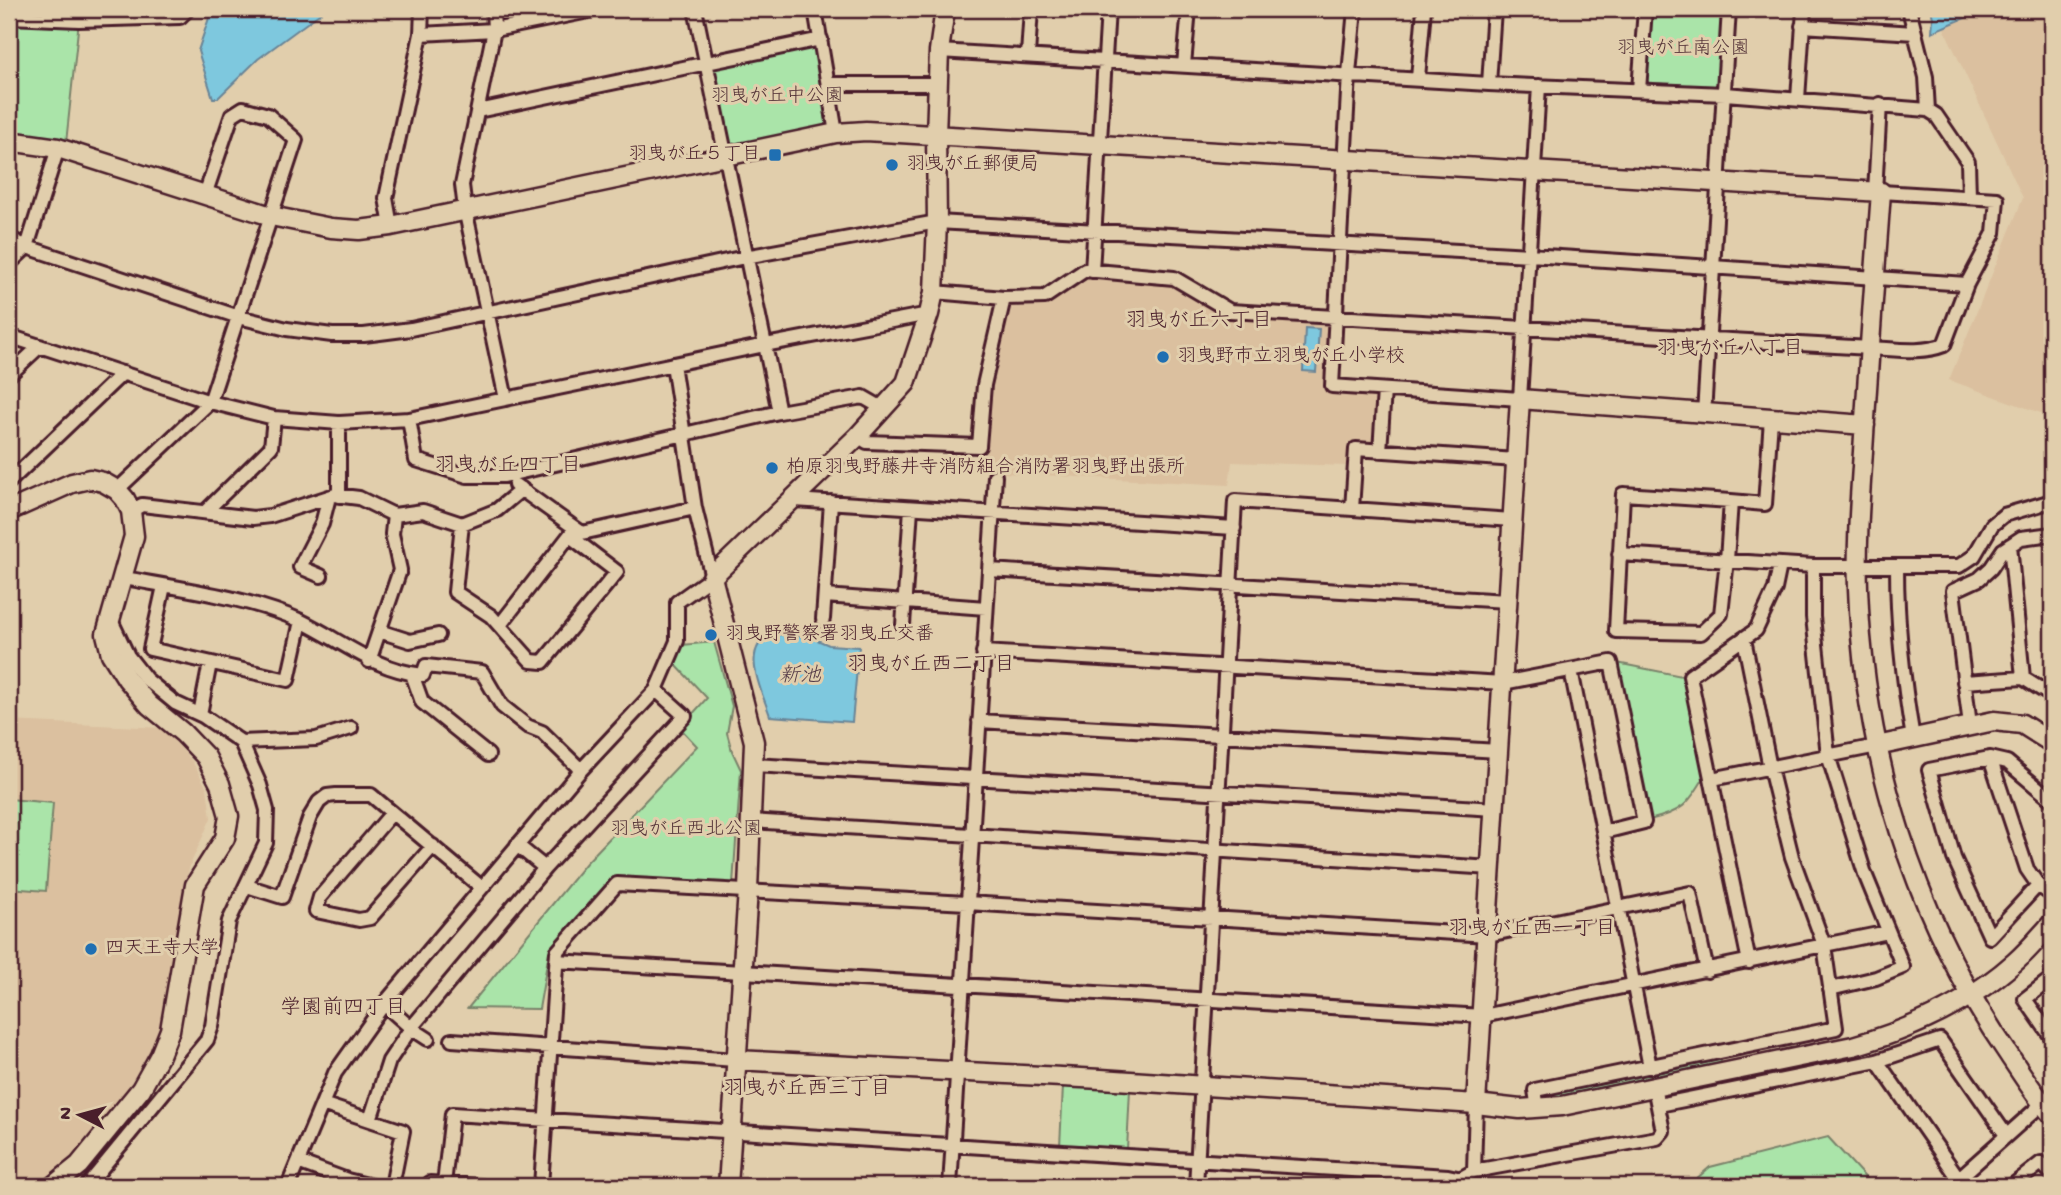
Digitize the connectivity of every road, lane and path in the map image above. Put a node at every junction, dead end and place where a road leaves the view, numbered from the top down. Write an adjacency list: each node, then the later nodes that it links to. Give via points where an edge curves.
1 (188, 9): 18 (street, via 180,17)
2 (422, 9): 22 (street)
3 (493, 9): 20 (street)
4 (599, 9): 20 (street)
5 (695, 9): 27 (street)
6 (816, 9): 23 (street)
7 (944, 9): 24 (street)
8 (1031, 9): 25 (street)
9 (1108, 9): 26 (street)
10 (1189, 9): 28 (street)
11 (1355, 9): 29 (street)
12 (1424, 9): 30 (street)
13 (1494, 9): 33 (street)
14 (1643, 9): 35 (street)
15 (1729, 9): 36 (street)
16 (1804, 9): 19 (street)
17 (1909, 9): 21 (street)
18 (9, 17)
19 (1802, 26): 21 (street); 37 (street)
20 (494, 30): 22 (street); 40 (street)
21 (1915, 33): 39 (street, via 1926,77)
22 (421, 34): 56 (street, via 386,198)
23 (821, 39): 27 (street); 31 (street)
24 (939, 51): 25 (street); 32 (street)
25 (1028, 55): 26 (street)
26 (1104, 60): 28 (street); 44 (street)
27 (706, 64): 40 (street); 46 (street)
28 (1184, 65): 29 (street)
29 (1349, 74): 30 (street); 47 (street)
30 (1418, 78): 33 (street)
31 (828, 84): 32 (street); 41 (street)
32 (938, 84): 42 (street)
33 (1489, 84): 34 (street)
34 (1539, 86): 35 (street); 48 (street)
35 (1639, 90): 36 (street)
36 (1725, 94): 37 (street); 49 (street)
37 (1798, 99): 38 (street)
38 (1880, 104): 39 (street); 50 (street)
39 (1928, 110): 52 (street, via 1968,162)
40 (478, 111): 53 (street, via 462,186)
41 (836, 133): 42 (street); 46 (street)
42 (936, 135): 44 (street); 55 (street)
43 (9, 141): 45 (street)
44 (1100, 144): 47 (street); 57 (street)
45 (58, 148): 51 (street); 60 (street)
46 (725, 156): 53 (street); 62 (street)
47 (1344, 160): 48 (street); 59 (street)
48 (1535, 171): 49 (street); 61 (street)
49 (1719, 182): 50 (street); 64 (street)
50 (1878, 192): 52 (street); 66 (street)
51 (205, 195): 54 (street); 54 (street, via 232,115 243,107 268,115 296,140)
52 (1969, 196): 67 (street, via 1997,199 1994,233)
53 (465, 209): 56 (street); 70 (street)
54 (271, 216): 56 (street, via 340,229); 73 (street)
55 (937, 222): 57 (street); 62 (street); 68 (street)
56 (391, 226)
57 (1095, 230): 59 (street); 65 (street)
58 (9, 238): 60 (street)
59 (1341, 245): 61 (street); 72 (street)
60 (27, 247): 63 (street); 73 (street)
61 (1530, 256): 64 (street); 74 (street)
62 (745, 257): 70 (street); 77 (street)
63 (9, 264)
64 (1713, 267): 66 (street); 76 (street)
65 (1092, 271): 69 (street, via 1085,270 1045,297); 72 (street, via 1174,278 1230,311)
66 (1874, 277): 67 (street); 79 (street)
67 (1967, 284): 79 (street, via 1944,345 1926,351)
68 (934, 292): 69 (street); 71 (street)
69 (1004, 299): 96 (street, via 985,386 979,446 867,442)
70 (486, 313): 73 (street, via 364,335 287,329); 84 (street)
71 (929, 314): 77 (street); 87 (street, via 906,383)
72 (1337, 316): 74 (street); 83 (street, via 1332,386)
73 (239, 317): 86 (street)
74 (1525, 328): 76 (street); 85 (street)
75 (9, 336): 78 (street)
76 (1708, 338): 79 (street); 89 (street)
77 (765, 345): 80 (street); 88 (street)
78 (40, 346): 81 (street); 82 (street)
79 (1870, 348): 94 (street)
80 (673, 364): 84 (street); 95 (street)
81 (123, 373): 86 (street); 101 (street)
82 (9, 375)
83 (1384, 390): 85 (street); 97 (street)
84 (506, 399): 91 (street)
85 (1520, 399): 89 (street); 98 (street)
86 (209, 402): 90 (street); 103 (street)
87 (884, 409): 88 (street, via 863,397); 96 (street)
88 (779, 412): 95 (street)
89 (1704, 414): 92 (street)
90 (274, 418): 93 (street); 114 (street, via 271,447)
91 (409, 419): 93 (street); 99 (street, via 416,460 467,476)
92 (1772, 419): 94 (street); 107 (street, via 1765,504)
93 (340, 424): 104 (street)
94 (1865, 425): 127 (street)
95 (683, 435): 99 (street); 110 (street)
96 (858, 436): 105 (street)
97 (1380, 451): 98 (street); 111 (street, via 1356,449)
98 (1516, 460): 117 (street)
99 (504, 476): 102 (street)
100 (995, 476): 115 (street)
101 (9, 482)
102 (522, 489): 118 (street, via 497,510); 120 (street)
103 (117, 490): 112 (street, via 90,479); 113 (street)
104 (334, 496): 114 (street, via 270,516); 116 (street, via 359,498); 130 (street, via 300,567)
105 (794, 500): 108 (street); 132 (street)
106 (2052, 500): 128 (street, via 2004,515 1992,525 1973,556 1959,566)
107 (1731, 501): 123 (street, via 1623,495); 124 (street)
108 (831, 502): 109 (street); 135 (street)
109 (911, 508): 115 (street); 136 (street)
110 (695, 509): 120 (street); 132 (street)
111 (1352, 509): 117 (street); 119 (street, via 1235,501)
112 (9, 511)
113 (131, 511): 114 (street, via 142,505); 131 (street, via 134,536)
114 (205, 512)
115 (992, 513): 119 (street); 129 (street)
116 (394, 515): 118 (street, via 423,511); 144 (street, via 392,534 400,570)
117 (1512, 520): 137 (street)
118 (462, 524): 142 (street, via 456,592)
119 (1234, 527): 133 (street)
120 (573, 532): 142 (street); 142 (street, via 617,572 543,662 531,661)
121 (2052, 534): 122 (street, via 2021,538)
122 (2010, 545): 153 (street); 154 (street, via 1979,579 1953,591)
123 (1619, 554): 124 (street); 124 (street, via 1616,631 1701,633 1721,614)
124 (1727, 561): 125 (street)
125 (1780, 565): 126 (street); 146 (street, via 1775,589 1756,630)
126 (1813, 566): 127 (street); 169 (street, via 1813,617)
127 (1858, 567): 128 (street); 166 (street, via 1861,642)
128 (1897, 567): 163 (street, via 1897,615)
129 (989, 570): 133 (street); 138 (street)
130 (321, 576)
131 (124, 578): 134 (street); 139 (street)
132 (712, 578): 156 (street, via 677,602 677,641); 171 (street, via 754,743)
133 (1230, 585): 137 (street); 150 (street)
134 (164, 586): 141 (street, via 260,606); 149 (street, via 150,649)
135 (825, 596): 136 (street); 140 (street)
136 (905, 601): 138 (street); 143 (street)
137 (1507, 601): 155 (street)
138 (986, 608): 147 (street)
139 (110, 618): 158 (street, via 128,656 146,679 175,703); 243 (street, via 106,634 111,654 149,705 206,757 229,816 225,838 195,885 170,1030 160,1055 141,1090 95,1147)
140 (823, 619)
141 (301, 621): 148 (street); 149 (street, via 288,680)
142 (500, 625)
143 (903, 625)
144 (379, 631): 145 (street, via 410,641); 148 (street)
145 (438, 635)
146 (1744, 639): 172 (street); 175 (street, via 1690,676)
147 (983, 652): 150 (street); 159 (street)
148 (369, 661): 152 (street)
149 (210, 663): 158 (street)
150 (1225, 666): 155 (street); 162 (street)
151 (1571, 670): 155 (street); 181 (street); 181 (street, via 1611,662 1641,809 1643,822)
152 (412, 674): 168 (street, via 422,702); 173 (street, via 422,675 426,666 482,672 502,706 542,732)
153 (2024, 678): 154 (street); 157 (street)
154 (1964, 682): 160 (street)
155 (1503, 683): 167 (street)
156 (656, 690): 173 (street); 187 (street, via 685,716)
157 (2052, 696)
158 (200, 714): 164 (street)
159 (979, 721): 162 (street); 174 (street)
160 (1970, 726): 163 (street); 165 (street, via 1994,721 2022,724)
161 (351, 728): 164 (street, via 316,739)
162 (1222, 736): 167 (street); 176 (street)
163 (1913, 738): 166 (street)
164 (241, 742): 189 (street, via 267,810 266,843)
165 (2052, 743)
166 (1877, 746): 169 (street); 208 (street, via 1892,809 1923,898)
167 (1499, 751): 178 (street)
168 (488, 755)
169 (1828, 755): 172 (street); 197 (street)
170 (1990, 758): 177 (street, via 2007,762); 188 (street, via 2027,869); 188 (street, via 1928,770 1954,858 1990,937)
171 (754, 765): 174 (street); 180 (street)
172 (1770, 768): 175 (street); 199 (street, via 1792,857)
173 (581, 770): 183 (street)
174 (975, 778): 176 (street); 182 (street)
175 (1712, 779): 201 (street)
176 (1219, 791): 178 (street); 185 (street)
177 (2052, 800)
178 (1496, 808): 186 (street)
179 (393, 813): 184 (street); 184 (street, via 320,897 316,911 370,918); 189 (street, via 371,795 327,796 310,817 282,897)
180 (751, 821): 182 (street); 191 (street)
181 (1604, 832): 194 (street)
182 (972, 835): 185 (street); 193 (street)
183 (517, 845): 187 (street); 190 (street)
184 (433, 846): 190 (street)
185 (1216, 849): 186 (street); 195 (street)
186 (1492, 867): 198 (street)
187 (545, 868): 212 (street)
188 (2038, 885): 192 (street)
189 (247, 886): 244 (street, via 229,921 207,1040)
190 (481, 887): 210 (street)
191 (748, 890): 193 (street); 200 (street, via 617,884 557,952); 203 (street)
192 (2052, 895)
193 (967, 903): 195 (street); 205 (street)
194 (1619, 907): 198 (street); 202 (street, via 1690,893); 206 (street)
195 (1212, 919): 198 (street); 209 (street)
196 (2052, 923): 208 (street, via 2018,960)
197 (1888, 932): 199 (street); 207 (street, via 1902,967)
198 (1488, 936): 211 (street)
199 (1824, 945): 201 (street); 207 (street)
200 (556, 961): 203 (street); 216 (street)
201 (1749, 962): 202 (street)
202 (1707, 971): 206 (street)
203 (742, 972): 205 (street); 218 (street)
204 (2052, 978): 213 (street, via 2025,999)
205 (964, 985): 209 (street); 221 (street)
206 (1633, 986): 211 (street); 220 (street)
207 (1830, 989): 217 (street, via 1836,1028)
208 (1971, 996): 222 (street, via 1894,1034); 228 (street)
209 (1207, 1001): 211 (street); 223 (street)
210 (384, 1004): 212 (street); 225 (street, via 335,1073)
211 (1483, 1016): 226 (street)
212 (411, 1028): 214 (street); 230 (street, via 389,1062)
213 (2052, 1038)
214 (428, 1039)
215 (452, 1040): 216 (street)
216 (550, 1048): 218 (street); 231 (street)
217 (1723, 1051): 220 (street); 222 (street)
218 (736, 1060): 221 (street); 232 (street)
219 (1877, 1061): 227 (street); 233 (street, via 1940,1040); 241 (street)
220 (1650, 1067): 229 (street, via 1535,1090)
221 (957, 1071): 223 (street); 234 (street)
222 (1726, 1072): 224 (street)
223 (1202, 1085): 226 (street); 235 (street)
224 (1654, 1087): 227 (street); 229 (street)
225 (322, 1104): 230 (street); 236 (street)
226 (1476, 1104): 229 (street); 237 (street)
227 (1659, 1105): 237 (street, via 1663,1131 1657,1138)
228 (2049, 1105): 233 (street)
229 (1538, 1109)
230 (370, 1120): 247 (street, via 402,1131)
231 (545, 1120): 232 (street); 242 (street, via 452,1114); 249 (street)
232 (732, 1131): 234 (street); 250 (street)
233 (2006, 1135): 241 (street)
234 (953, 1143): 235 (street); 251 (street)
235 (1197, 1159): 239 (street); 252 (street)
236 (298, 1162): 245 (street); 246 (street)
237 (1474, 1171): 239 (street)
238 (2052, 1174): 254 (street, via 2041,1163)
239 (1462, 1179): 253 (street)
240 (430, 1183): 242 (street)
241 (1961, 1183)
242 (444, 1184): 248 (street)
243 (53, 1186)
244 (87, 1186)
245 (288, 1186)
246 (372, 1186)
247 (392, 1186)
248 (481, 1186)
249 (541, 1186)
250 (728, 1186)
251 (950, 1186)
252 (1196, 1186)
253 (1447, 1186)
254 (2012, 1186)

